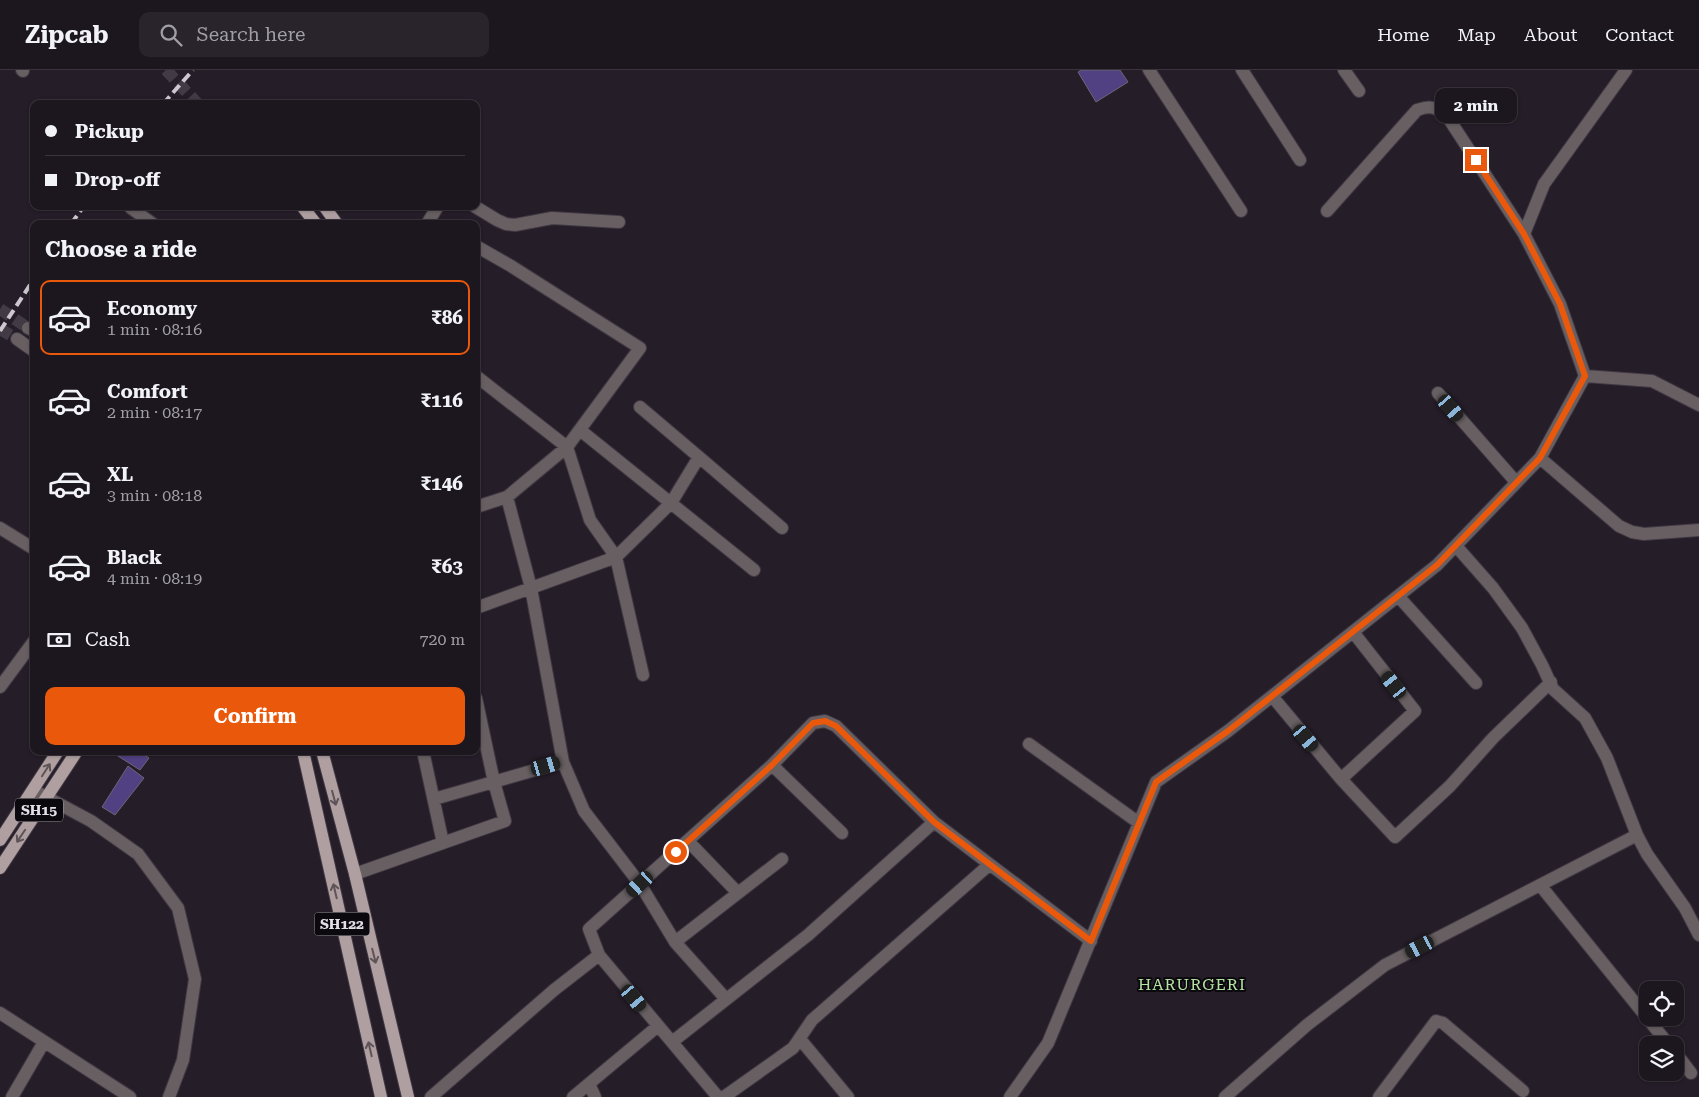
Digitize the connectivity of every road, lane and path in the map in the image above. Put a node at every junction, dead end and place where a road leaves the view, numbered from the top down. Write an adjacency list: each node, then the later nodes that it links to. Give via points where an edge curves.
1 (1149, 70): 10 (street)
2 (1242, 70): 6 (street)
3 (1344, 70): 5 (street)
4 (1626, 70): 15 (street, via 1544,184)
5 (1359, 91)
6 (1300, 160)
7 (134, 210): 12 (street)
8 (305, 210): 13 (main road)
9 (480, 210): 14 (street, via 506,224 516,225 552,218)
10 (1241, 211)
11 (1327, 211): 15 (street, via 1416,110 1428,106 1447,116)
12 (148, 220)
13 (313, 220)
14 (619, 222)
15 (1524, 234): 19 (street, via 1560,304)
16 (480, 248): 24 (street, via 640,348)
17 (17, 339): 18 (street)
18 (30, 348)
19 (1585, 376): 22 (street, via 1652,381); 27 (street)
20 (480, 379): 25 (street)
21 (1438, 393): 28 (street)
22 (1699, 405)
23 (640, 407): 26 (street)
24 (580, 430): 25 (street); 30 (street)
25 (567, 447): 29 (street); 37 (street, via 590,520)
26 (699, 457): 30 (street); 33 (street)
27 (1540, 458): 28 (street); 34 (street, via 1619,526 1632,532)
28 (1516, 482): 35 (street)
29 (507, 497): 31 (street); 39 (street)
30 (671, 503): 37 (street); 38 (street)
31 (480, 506)
32 (0, 528): 36 (street)
33 (782, 528)
34 (1699, 530)
35 (1456, 546): 40 (street); 45 (street, via 1522,628)
36 (30, 547)
37 (616, 558): 39 (street); 44 (street)
38 (754, 570)
39 (532, 588): 41 (street); 56 (street)
40 (1398, 596): 42 (street); 46 (street)
41 (480, 607)
42 (1353, 632): 48 (street); 58 (street, via 1415,711)
43 (30, 646): 47 (street)
44 (643, 675)
45 (1550, 682): 58 (street, via 1450,786 1395,837); 66 (street, via 1553,689 1585,718 1607,758)
46 (1476, 683)
47 (0, 687)
48 (1272, 696): 58 (street); 64 (street, via 1156,782)
49 (480, 717): 59 (street)
50 (1029, 744): 64 (street)
51 (56, 755): 60 (main road, SH15, one-way to 51)
52 (74, 755): 61 (main road, SH15)
53 (304, 755): 96 (main road, SH122, one-way to 53)
54 (323, 755): 73 (main road, one-way to 73)
55 (424, 755): 62 (street)
56 (563, 762): 59 (street); 74 (street, via 584,811)
57 (772, 765): 63 (street, via 813,723 825,721 836,726); 65 (street); 68 (street)
58 (1341, 779)
59 (494, 782): 62 (street); 69 (street, via 505,821)
60 (34, 790): 61 (street); 67 (main road, SH15)
61 (48, 797): 72 (main road, SH15, one-way to 72); 95 (street, via 138,854 178,908 195,979 183,1060)
62 (434, 799): 69 (street)
63 (934, 822): 71 (street); 81 (street, via 808,935)
64 (1139, 823): 78 (street)
65 (842, 833)
66 (1637, 835): 75 (street); 77 (street)
67 (0, 840)
68 (688, 841): 74 (street); 76 (street)
69 (444, 843): 73 (street)
70 (782, 859): 76 (street)
71 (989, 865): 78 (street); 85 (street, via 812,1020)
72 (0, 868)
73 (355, 874): 97 (main road, one-way to 97)
74 (640, 884): 79 (street); 80 (street, via 589,929)
75 (1540, 885): 84 (street); 104 (street, via 1385,964 1307,1025)
76 (738, 893): 79 (street)
77 (1699, 935)
78 (1091, 941): 103 (street, via 1048,1043)
79 (675, 942): 81 (street)
80 (598, 955): 83 (street); 98 (street)
81 (726, 998): 87 (street)
82 (0, 1013): 86 (street)
83 (658, 1026): 87 (street); 90 (street)
84 (1662, 1036)
85 (800, 1038): 92 (street); 102 (street, via 793,1048)
86 (44, 1042): 93 (street); 94 (street)
87 (672, 1042): 101 (street)
88 (1684, 1064): 89 (street)
89 (1691, 1073)
90 (589, 1084): 99 (street); 100 (street)
91 (1523, 1091): 105 (street, via 1443,1023 1436,1022)
92 (843, 1095)
93 (12, 1097)
94 (130, 1097)
95 (169, 1097)
96 (381, 1097)
97 (408, 1097)
98 (431, 1097)
99 (573, 1097)
100 (595, 1097)
101 (718, 1097)
102 (724, 1097)
103 (1010, 1097)
104 (1225, 1097)
105 (1379, 1097)

